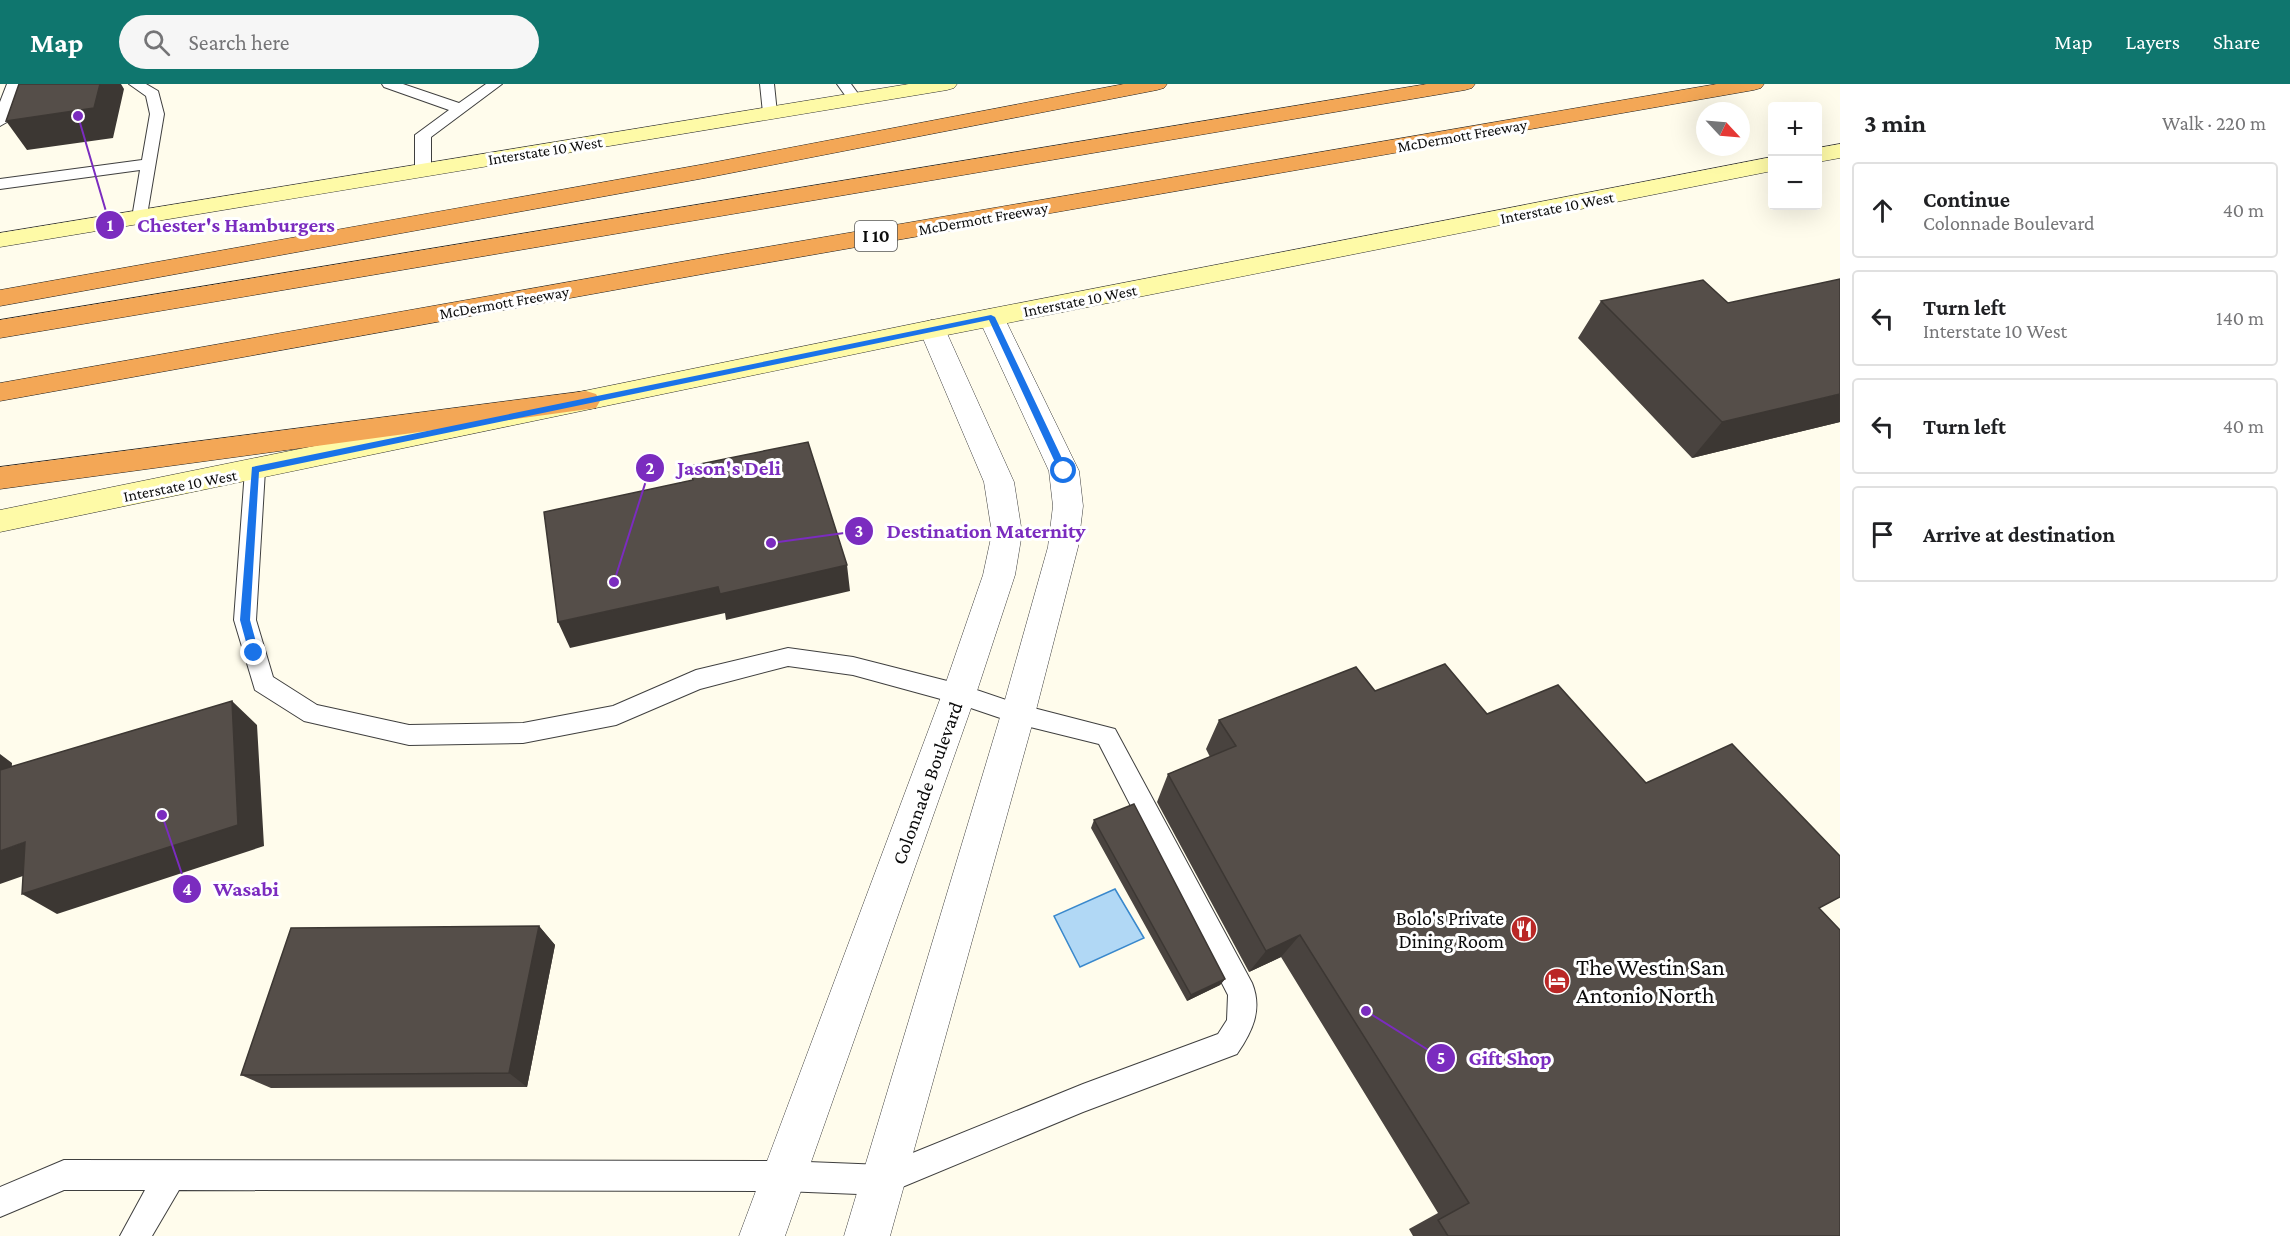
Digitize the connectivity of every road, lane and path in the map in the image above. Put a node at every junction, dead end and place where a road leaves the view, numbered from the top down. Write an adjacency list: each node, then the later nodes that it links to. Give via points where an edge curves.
1 (14, 84): 13 (lane)
2 (136, 84): 16 (lane, via 153,94 157,114)
3 (389, 84): 11 (lane)
4 (495, 84): 11 (lane)
5 (767, 84): 12 (lane)
6 (947, 84): 10 (main road, Interstate 10 West)
7 (1157, 84): 22 (highway, via 705,171)
8 (1465, 84): 25 (highway)
9 (1754, 84): 26 (highway, McDermott Freeway / I 10)
10 (849, 92): 12 (main road, Interstate 10 West)
11 (459, 108): 18 (lane, via 423,135)
12 (770, 113): 18 (main road, Interstate 10 West)
13 (0, 122)
14 (1840, 151): 15 (main road)
15 (1822, 154)
16 (149, 164): 19 (lane); 20 (lane)
17 (1768, 165): 23 (main road, Interstate 10 West)
18 (423, 171): 20 (main road, Interstate 10 West)
19 (0, 184)
20 (140, 218): 21 (main road, Interstate 10 West)
21 (0, 240)
22 (0, 298)
23 (991, 317): 24 (main road, Interstate 10 West); 32 (street, via 1064,471 1068,506 1063,547)
24 (932, 328): 27 (main road, Interstate 10 West); 31 (street, Colonnade Boulevard, via 999,482 1006,532 999,575)
25 (0, 329)
26 (0, 392)
27 (586, 401): 28 (main road, Interstate 10 West); 29 (highway)
28 (255, 470): 30 (main road, Interstate 10 West); 31 (lane, via 245,620 263,683 312,714 409,735 523,733 616,715 696,680 788,657 853,666)
29 (0, 478)
30 (0, 521)
31 (959, 694): 32 (lane); 34 (street, Colonnade Boulevard)
32 (1018, 714): 35 (street); 35 (lane, via 1107,736 1242,993 1241,1024 1227,1044)
33 (171, 1175): 34 (lane); 36 (lane, via 64,1175); 37 (lane)
34 (783, 1176): 35 (lane); 38 (street, Colonnade Boulevard)
35 (883, 1180): 39 (street)
36 (0, 1202)
37 (135, 1236)
38 (762, 1236)
39 (867, 1236)

